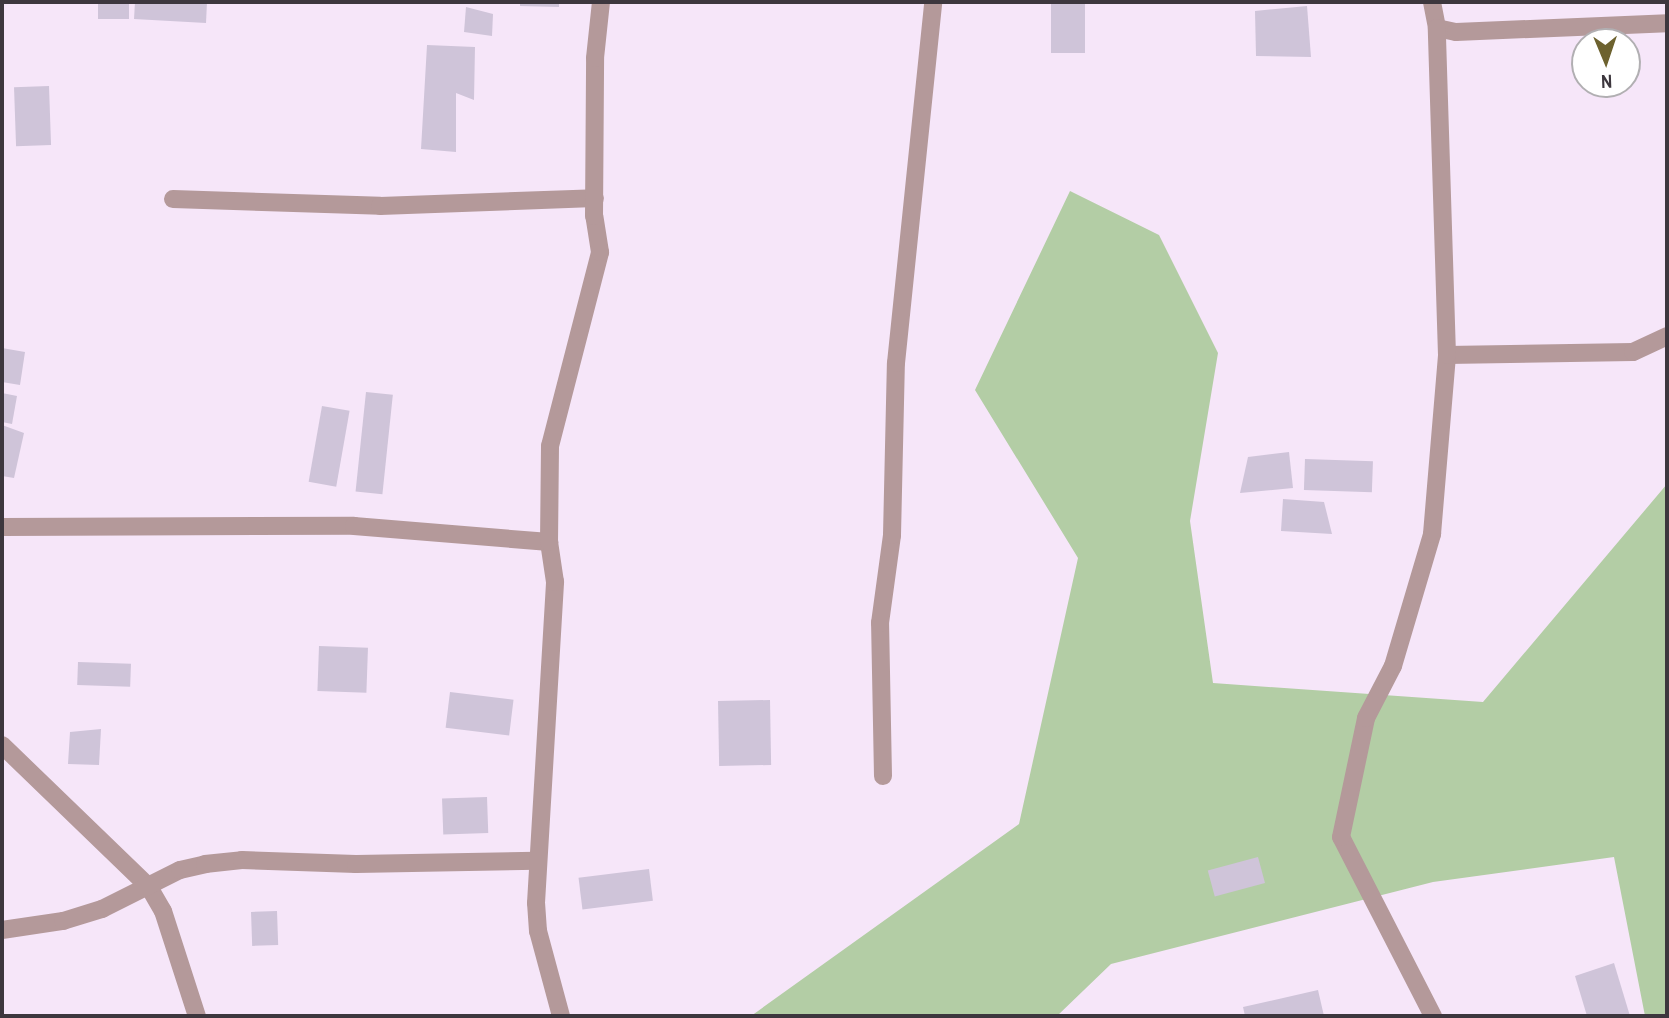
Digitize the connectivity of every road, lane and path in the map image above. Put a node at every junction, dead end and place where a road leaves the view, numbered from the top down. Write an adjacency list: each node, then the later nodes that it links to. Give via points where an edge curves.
1 (601, 2): 6 (street, via 595,58)
2 (933, 2): 13 (street, via 896,363 892,535 880,624)
3 (1432, 2): 5 (street)
4 (1667, 23): 5 (street, via 1455,32)
5 (1437, 28): 9 (street)
6 (595, 198): 7 (street, via 380,206); 11 (street, via 600,252 550,446)
7 (173, 199)
8 (1667, 336): 9 (street, via 1633,352)
9 (1447, 355): 19 (street, via 1432,534 1393,666 1366,718 1340,836)
10 (2, 527): 11 (street, via 354,526)
11 (549, 542): 14 (street, via 555,582 551,699)
12 (2, 745): 15 (street)
13 (883, 776)
14 (536, 861): 15 (street, via 356,864 242,860 180,870); 18 (street, via 538,931)
15 (149, 887): 16 (street, via 63,921); 17 (street, via 163,911)
16 (2, 930)
17 (197, 1016)
18 (561, 1016)
19 (1433, 1016)

